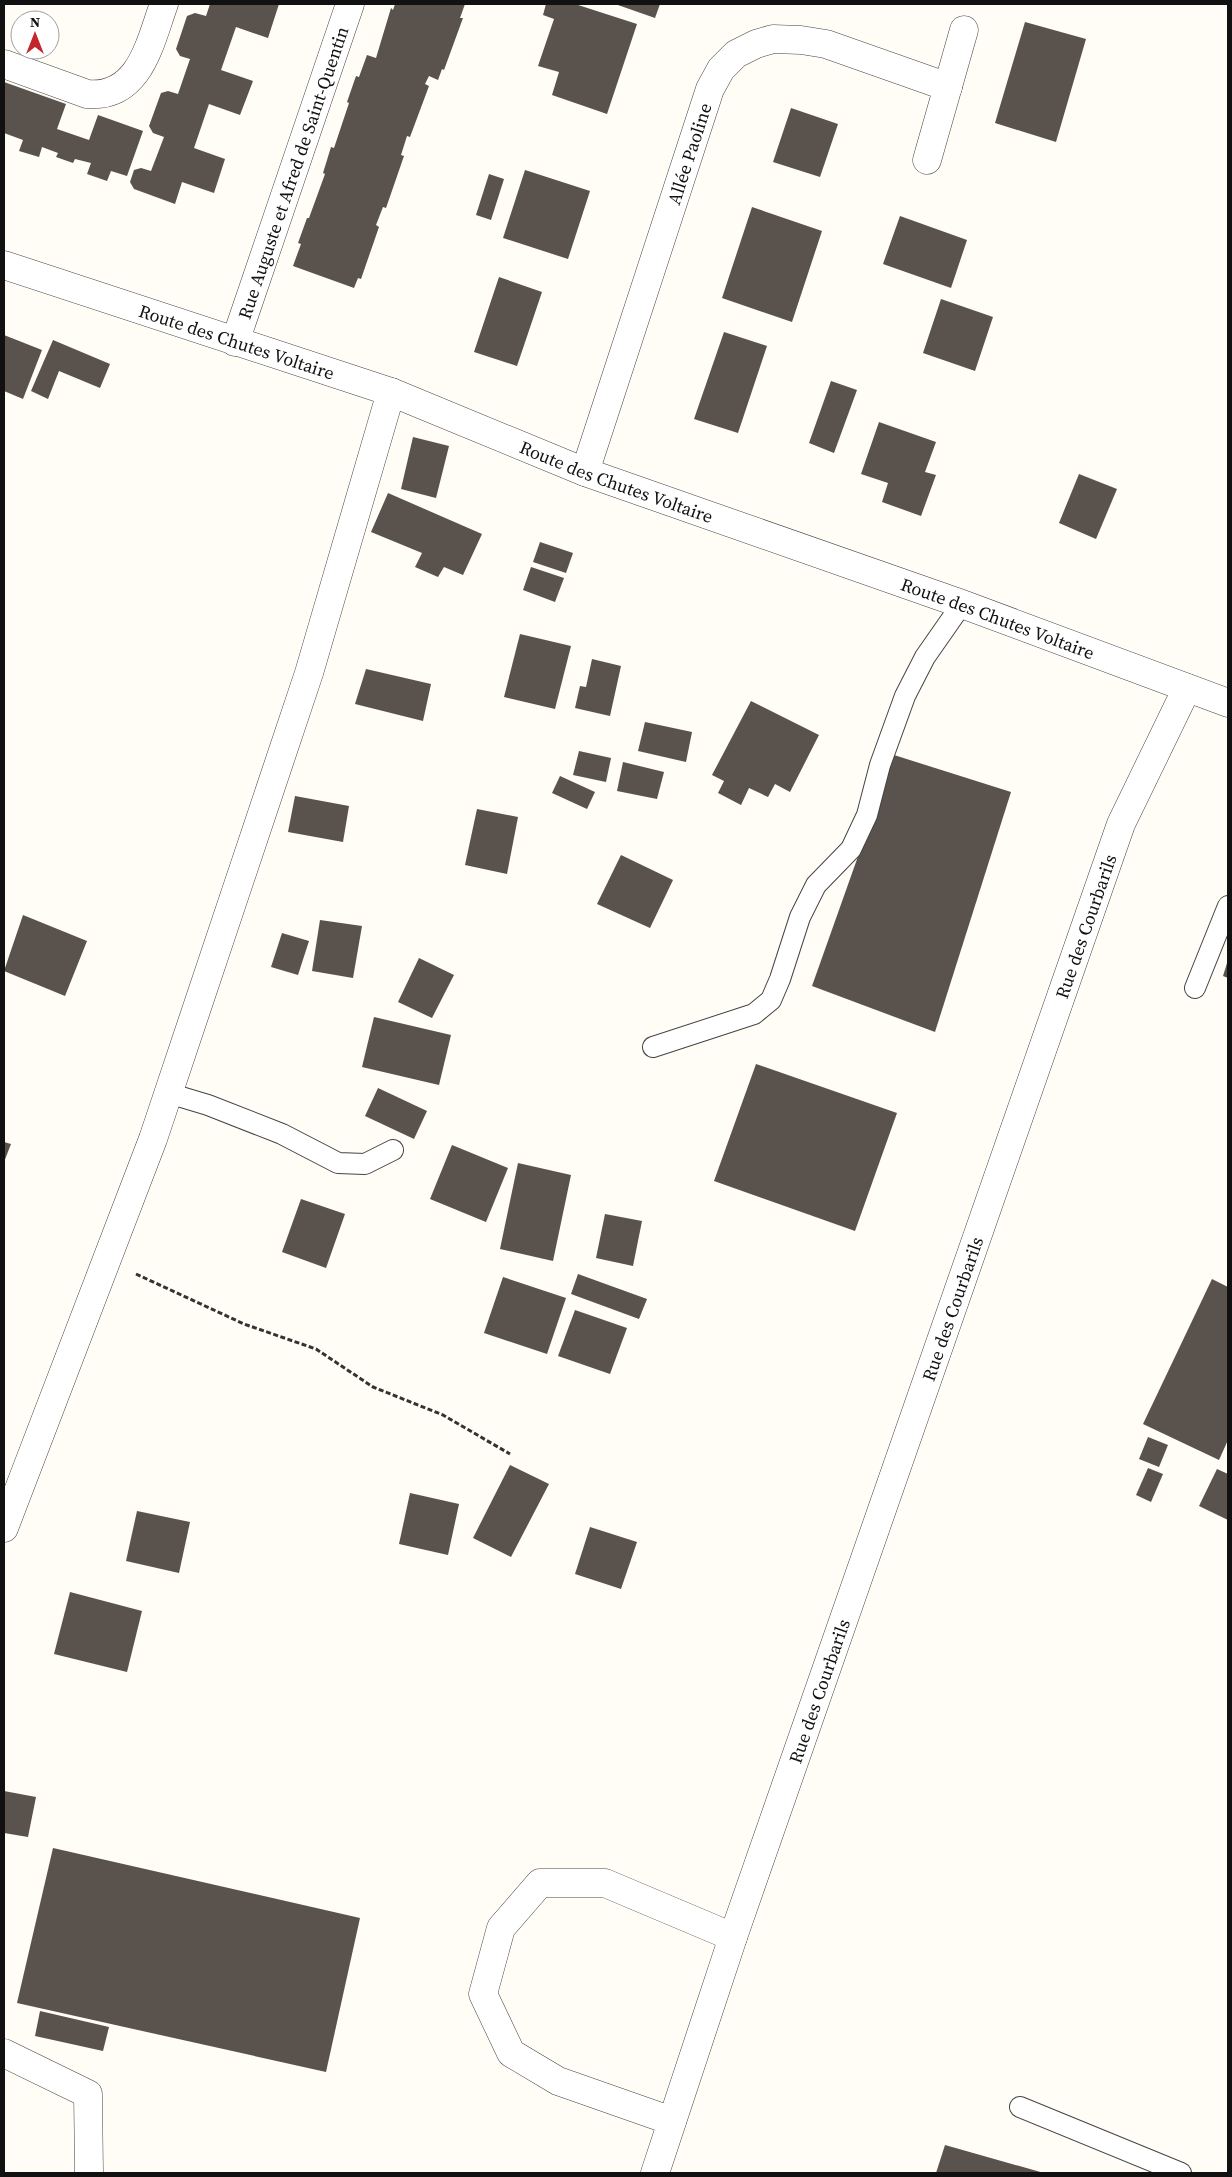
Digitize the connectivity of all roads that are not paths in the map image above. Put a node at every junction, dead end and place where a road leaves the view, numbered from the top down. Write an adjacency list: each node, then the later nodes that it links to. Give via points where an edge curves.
1 (164, 4): 4 (street, via 144,61 130,79 110,93 87,94)
2 (350, 4): 8 (street, Rue Auguste et Afred de Saint-Quentin)
3 (964, 30): 5 (street)
4 (4, 64)
5 (948, 87): 6 (street); 10 (street, Allée Paoline, via 826,44 801,40 773,39 756,44 736,54 721,69 710,89)
6 (927, 160)
7 (4, 265): 8 (street, Route des Chutes Voltaire)
8 (235, 342): 9 (street, Route des Chutes Voltaire)
9 (391, 392): 10 (street, Route des Chutes Voltaire); 17 (street, via 309,673)
10 (585, 472): 11 (street, Route des Chutes Voltaire)
11 (962, 604): 12 (street, Route des Chutes Voltaire); 16 (lane, via 925,657 905,696 880,766 867,815 851,849 816,885 800,918 771,1000 754,1014)
12 (1187, 688): 13 (street, Route des Chutes Voltaire); 20 (street, Rue des Courbarils, via 1121,824)
13 (1228, 703)
14 (1228, 906): 15 (lane)
15 (1195, 988)
16 (653, 1047)
17 (168, 1093): 18 (lane, via 282,1134 338,1163 365,1164); 19 (street)
18 (393, 1150)
19 (4, 1528)
20 (733, 1937): 23 (street, Rue des Courbarils); 23 (street, via 605,1883 540,1883 500,1928 484,1994 512,2053 558,2081)
21 (4, 2053): 24 (street, via 88,2094)
22 (1020, 2107): 26 (lane)
23 (672, 2121): 25 (street, Rue des Courbarils)
24 (89, 2173)
25 (655, 2173)
26 (1181, 2173)

